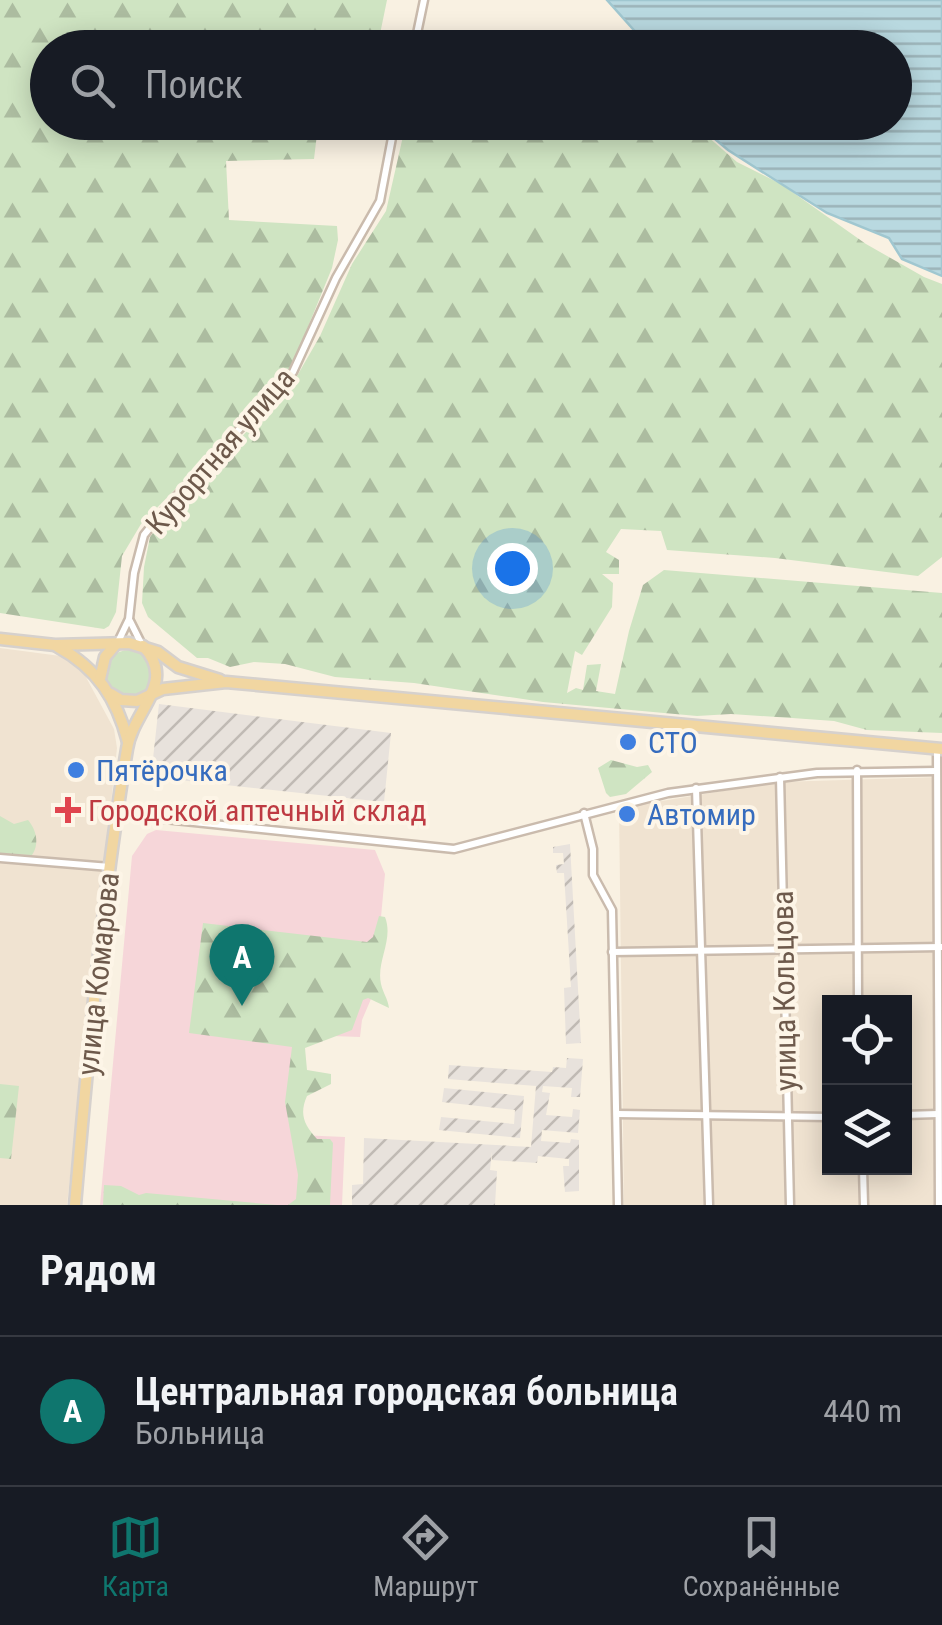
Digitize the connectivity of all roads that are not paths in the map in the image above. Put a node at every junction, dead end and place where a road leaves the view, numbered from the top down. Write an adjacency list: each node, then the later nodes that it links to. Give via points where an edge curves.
1 (424, 0): 2 (street)
2 (418, 30)
3 (392, 140): 4 (street, Курортная улица, via 380,201 294,372 138,547)
4 (129, 620): 6 (street, Курортная улица); 8 (street)
5 (0, 639): 7 (main road)
6 (116, 644): 7 (main road); 8 (main road); 9 (main road)
7 (56, 645): 9 (main road)
8 (143, 646): 10 (main road, via 178,667); 12 (main road, via 158,669)
9 (100, 679): 11 (main road)
10 (226, 682): 12 (main road); 14 (main road)
11 (110, 694): 12 (main road, via 137,701); 13 (main road)
12 (153, 694): 13 (main road)
13 (128, 743): 20 (main road, улица Комарова)
14 (939, 749): 16 (street)
15 (857, 770): 16 (street); 17 (street); 26 (street)
16 (936, 771): 23 (street)
17 (780, 777): 18 (street); 24 (street, улица Кольцова)
18 (696, 788): 19 (street); 25 (street)
19 (584, 813): 20 (street, via 454,849); 27 (street, via 593,875 612,910)
20 (117, 814): 22 (main road, улица Комарова)
21 (0, 858): 22 (street)
22 (110, 866): 36 (main road, улица Комарова)
23 (939, 947): 26 (street); 30 (street)
24 (783, 948): 25 (street); 26 (street); 34 (street, улица Кольцова)
25 (700, 950): 27 (street); 33 (street)
26 (857, 950): 28 (street)
27 (612, 952): 29 (street)
28 (858, 995)
29 (617, 1114): 33 (street); 37 (street)
30 (940, 1114): 31 (street); 41 (street)
31 (912, 1115)
32 (822, 1117): 34 (street)
33 (707, 1118): 34 (street); 38 (street)
34 (787, 1118): 39 (street, улица Кольцова)
35 (862, 1175): 40 (street)
36 (74, 1205)
37 (618, 1205)
38 (709, 1205)
39 (790, 1205)
40 (864, 1205)
41 (939, 1205)

